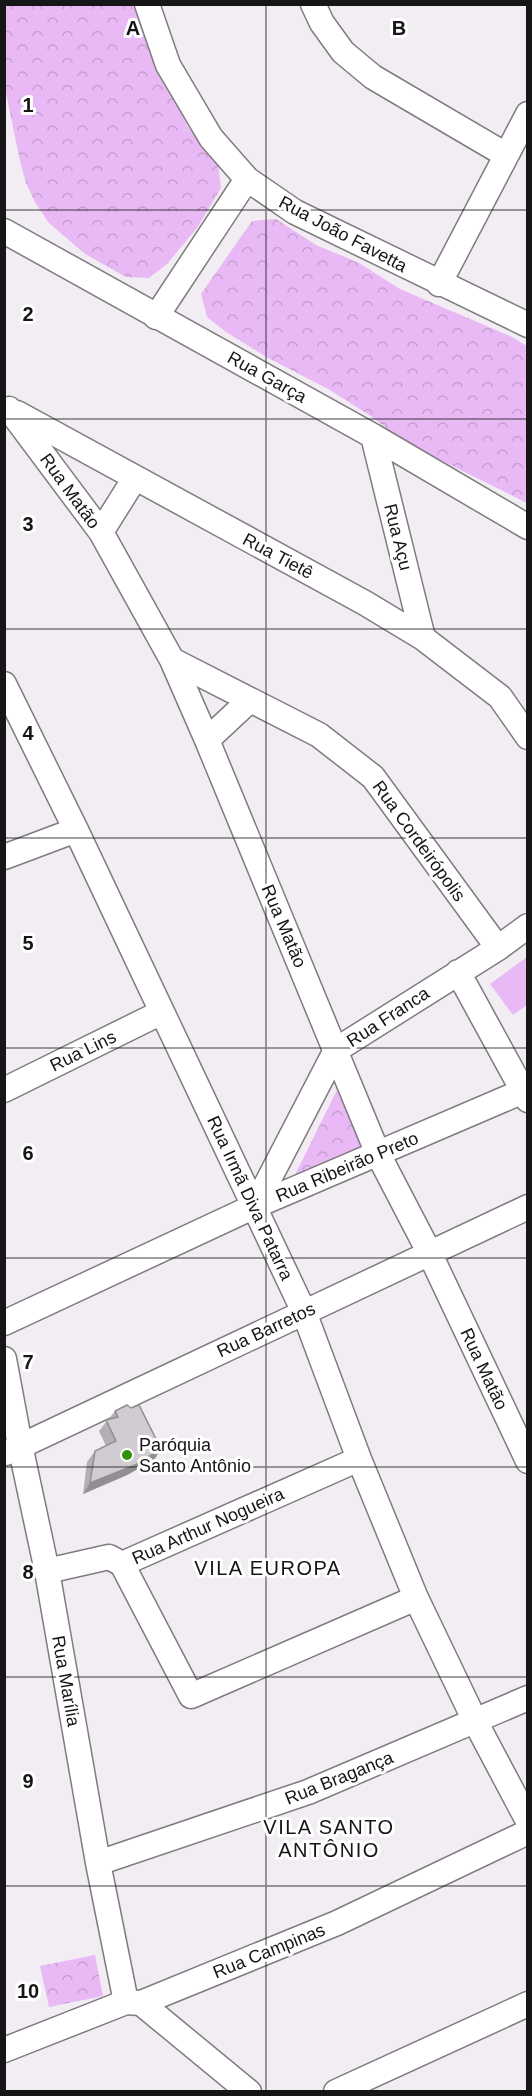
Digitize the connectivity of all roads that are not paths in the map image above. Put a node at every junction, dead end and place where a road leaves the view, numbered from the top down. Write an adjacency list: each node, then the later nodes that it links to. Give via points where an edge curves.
1 (147, 4): 5 (street, Rua João Favetta, via 168,65 211,138)
2 (314, 4): 4 (street, via 322,23 344,52 373,77)
3 (528, 114): 4 (street)
4 (506, 155): 7 (street)
5 (247, 179): 7 (street, Rua João Favetta, via 296,212); 8 (street)
6 (4, 231): 8 (street, Rua Garça)
7 (439, 284): 9 (street, Rua João Favetta)
8 (156, 317): 11 (street, Rua Garça)
9 (528, 325)
10 (6, 413): 12 (street, Rua Tietê); 14 (street, Rua Matão)
11 (373, 436): 13 (street, Rua Garça); 15 (street, Rua Açu)
12 (135, 478): 14 (street); 15 (street, Rua Tietê)
13 (528, 527)
14 (101, 532): 16 (street, Rua Matão)
15 (423, 638): 19 (street, Rua Tietê, via 500,697)
16 (172, 660): 18 (street, Rua Cordeirópolis); 20 (street, Rua Matão)
17 (4, 684): 21 (street, Rua Irmã Diva Patarra)
18 (250, 700): 20 (street); 24 (street, Rua Cordeirópolis, via 319,735 373,777)
19 (528, 736)
20 (207, 740): 27 (street, Rua Matão)
21 (76, 830): 22 (street); 26 (street, Rua Irmã Diva Patarra)
22 (4, 857)
23 (528, 926): 24 (street, Rua Franca)
24 (498, 948): 25 (street, Rua Franca)
25 (458, 972): 27 (street, Rua Franca); 29 (street)
26 (162, 1012): 28 (street, Rua Lins); 31 (street, Rua Irmã Diva Patarra)
27 (336, 1050): 30 (street, Rua Matão); 31 (street, Rua Franca)
28 (4, 1090)
29 (526, 1094): 30 (street, Rua Ribeirão Preto)
30 (378, 1154): 31 (street, Rua Ribeirão Preto); 33 (street, Rua Matão)
31 (255, 1206): 34 (street, Rua Irmã Diva Patarra); 35 (street, Rua Ribeirão Preto)
32 (528, 1207): 33 (street, Rua Barretos)
33 (429, 1252): 34 (street, Rua Barretos); 39 (street, Rua Matão)
34 (304, 1312): 37 (street, Rua Barretos); 38 (street, Rua Irmã Diva Patarra)
35 (4, 1323)
36 (4, 1359): 37 (street, Rua Marília)
37 (12, 1449): 41 (street, Rua Marília)
38 (359, 1459): 40 (street, Rua Arthur Nogueira); 42 (street, Rua Irmã Diva Patarra)
39 (528, 1461)
40 (122, 1564): 41 (street, via 109,1557); 42 (street, Rua Arthur Nogueira, via 191,1696)
41 (47, 1571): 47 (street, Rua Marília)
42 (416, 1598): 44 (street, Rua Irmã Diva Patarra)
43 (528, 1698): 44 (street, Rua Bragança)
44 (475, 1721): 45 (street, Rua Irmã Diva Patarra); 47 (street, Rua Bragança, via 308,1792)
45 (528, 1821)
46 (528, 1832): 48 (street, Rua Campinas, via 337,1923)
47 (98, 1863): 48 (street, Rua Marília)
48 (134, 2003): 50 (street, Rua Campinas); 51 (street)
49 (528, 2004): 52 (street)
50 (4, 2050)
51 (249, 2091)
52 (336, 2091)

